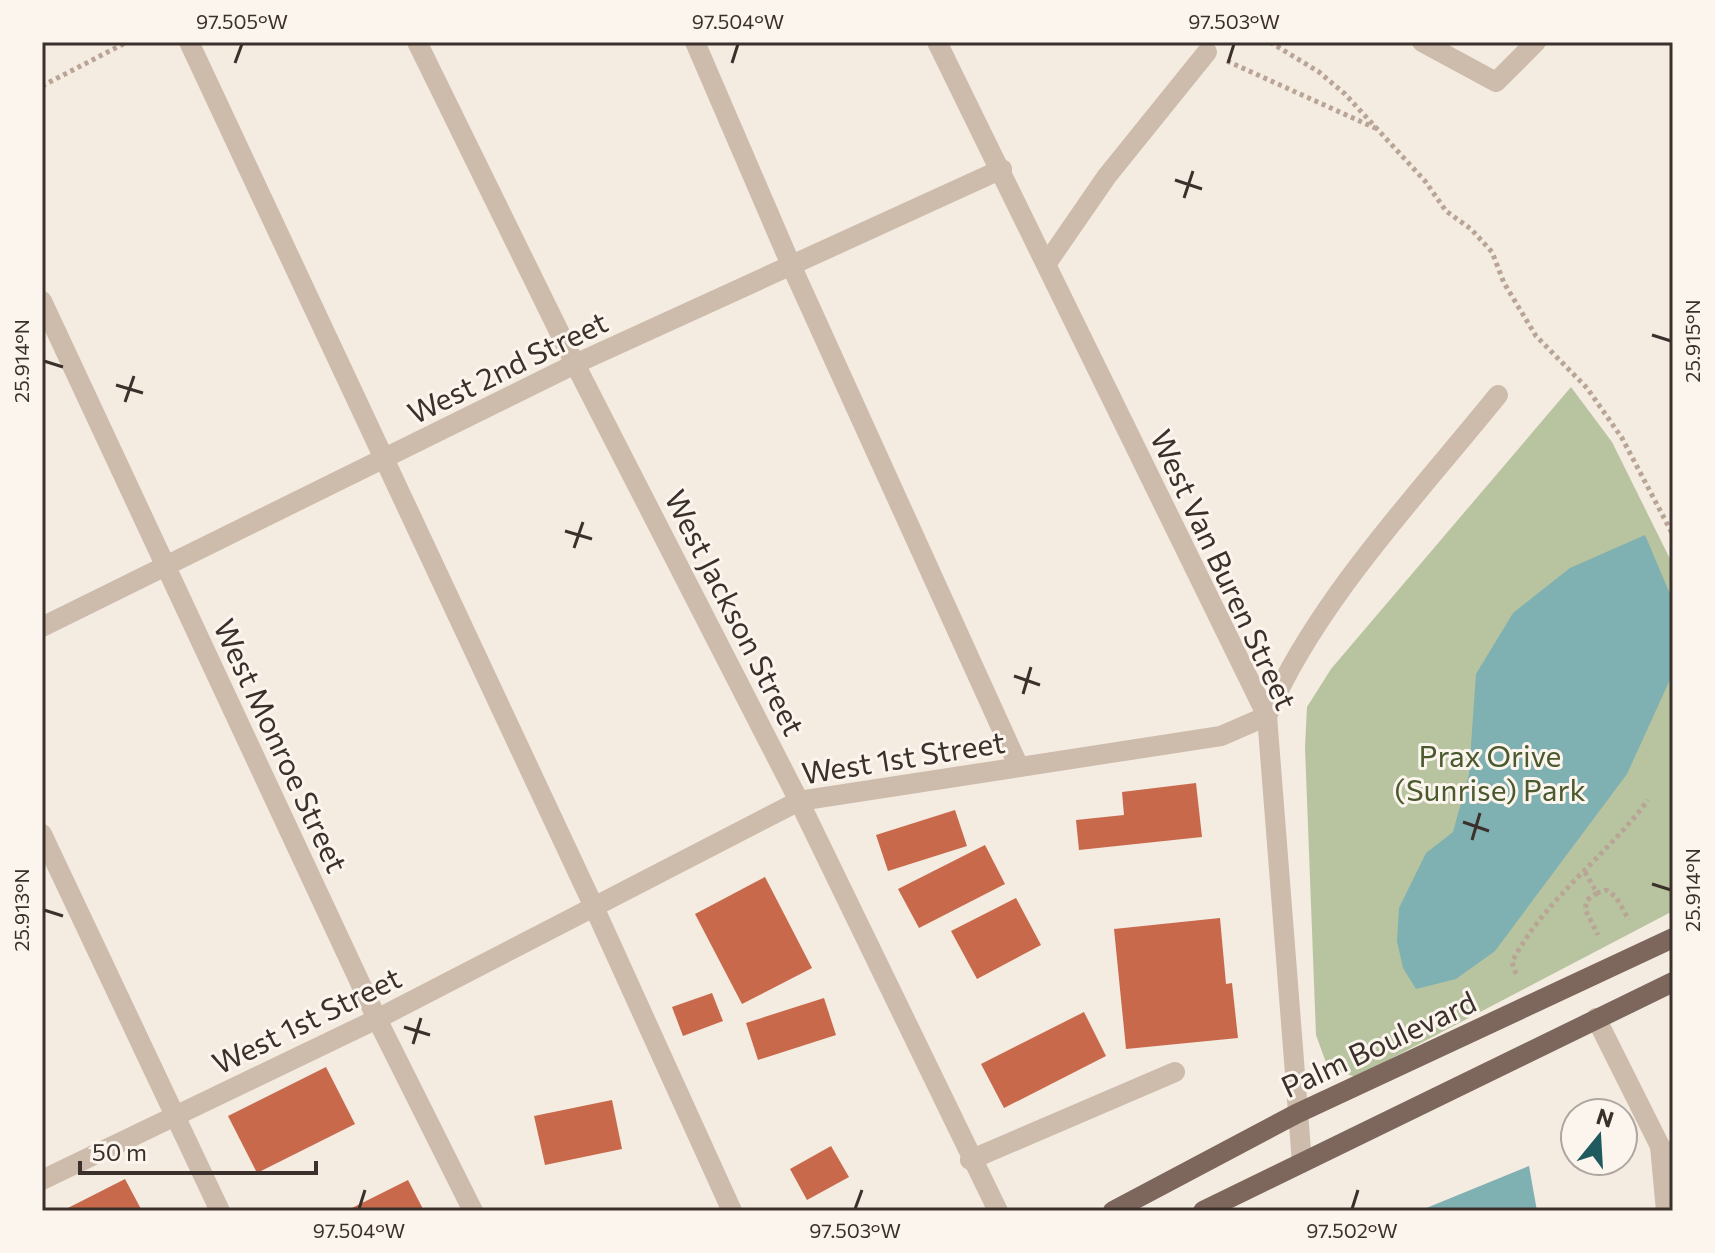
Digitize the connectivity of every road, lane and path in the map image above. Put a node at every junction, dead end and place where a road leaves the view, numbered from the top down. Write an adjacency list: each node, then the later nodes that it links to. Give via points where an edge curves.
1 (127, 42): 10 (path)
2 (189, 42): 18 (street)
3 (417, 42): 16 (street, West Jackson Street)
4 (695, 42): 14 (street)
5 (937, 42): 12 (street, West Van Buren Street)
6 (1270, 42): 11 (path, via 1319,72)
7 (1422, 42): 8 (street, via 1496,82)
8 (1536, 42)
9 (1207, 52): 11 (path); 13 (street, via 1107,176)
10 (42, 86)
11 (1379, 130): 19 (path, via 1446,211 1492,252 1536,336 1598,400)
12 (1002, 169): 13 (street, West Van Buren Street); 14 (street, West 2nd Street)
13 (1047, 263): 22 (street, West Van Buren Street)
14 (791, 265): 16 (street, West 2nd Street); 23 (street)
15 (42, 301): 20 (street, West Monroe Street)
16 (575, 364): 18 (street, West 2nd Street); 25 (street, West Jackson Street)
17 (1498, 395): 22 (street, via 1316,622)
18 (384, 459): 20 (street, West 2nd Street); 29 (street)
19 (1673, 535)
20 (164, 566): 21 (street, West 2nd Street); 36 (street, West Monroe Street)
21 (42, 627)
22 (1267, 716): 23 (street, West 1st Street, via 1221,736); 38 (street, West Van Buren Street)
23 (1019, 767): 25 (street, West 1st Street)
24 (1648, 800): 27 (path)
25 (799, 801): 29 (street, West 1st Street); 41 (street, West Jackson Street)
26 (42, 834): 39 (street)
27 (1585, 872): 28 (path); 33 (path, via 1524,937 1512,962)
28 (1597, 893): 30 (path, via 1606,890 1616,897); 31 (path, via 1585,909)
29 (594, 907): 36 (street, West 1st Street); 46 (street)
30 (1629, 920)
31 (1598, 935)
32 (1673, 938): 38 (main road, Palm Boulevard)
33 (1516, 974)
34 (1673, 982): 35 (main road)
35 (1596, 1018): 40 (street); 42 (main road)
36 (377, 1019): 39 (street, West 1st Street); 45 (street, West Monroe Street)
37 (1175, 1072): 41 (street)
38 (1296, 1114): 42 (street, West Van Buren Street); 48 (main road, Palm Boulevard)
39 (173, 1117): 43 (street, West 1st Street); 44 (street)
40 (1667, 1153): 50 (street)
41 (970, 1160): 47 (street, West Jackson Street)
42 (1302, 1163): 49 (main road)
43 (42, 1180)
44 (220, 1211)
45 (473, 1211)
46 (732, 1211)
47 (998, 1211)
48 (1113, 1211)
49 (1203, 1211)
50 (1666, 1211)

